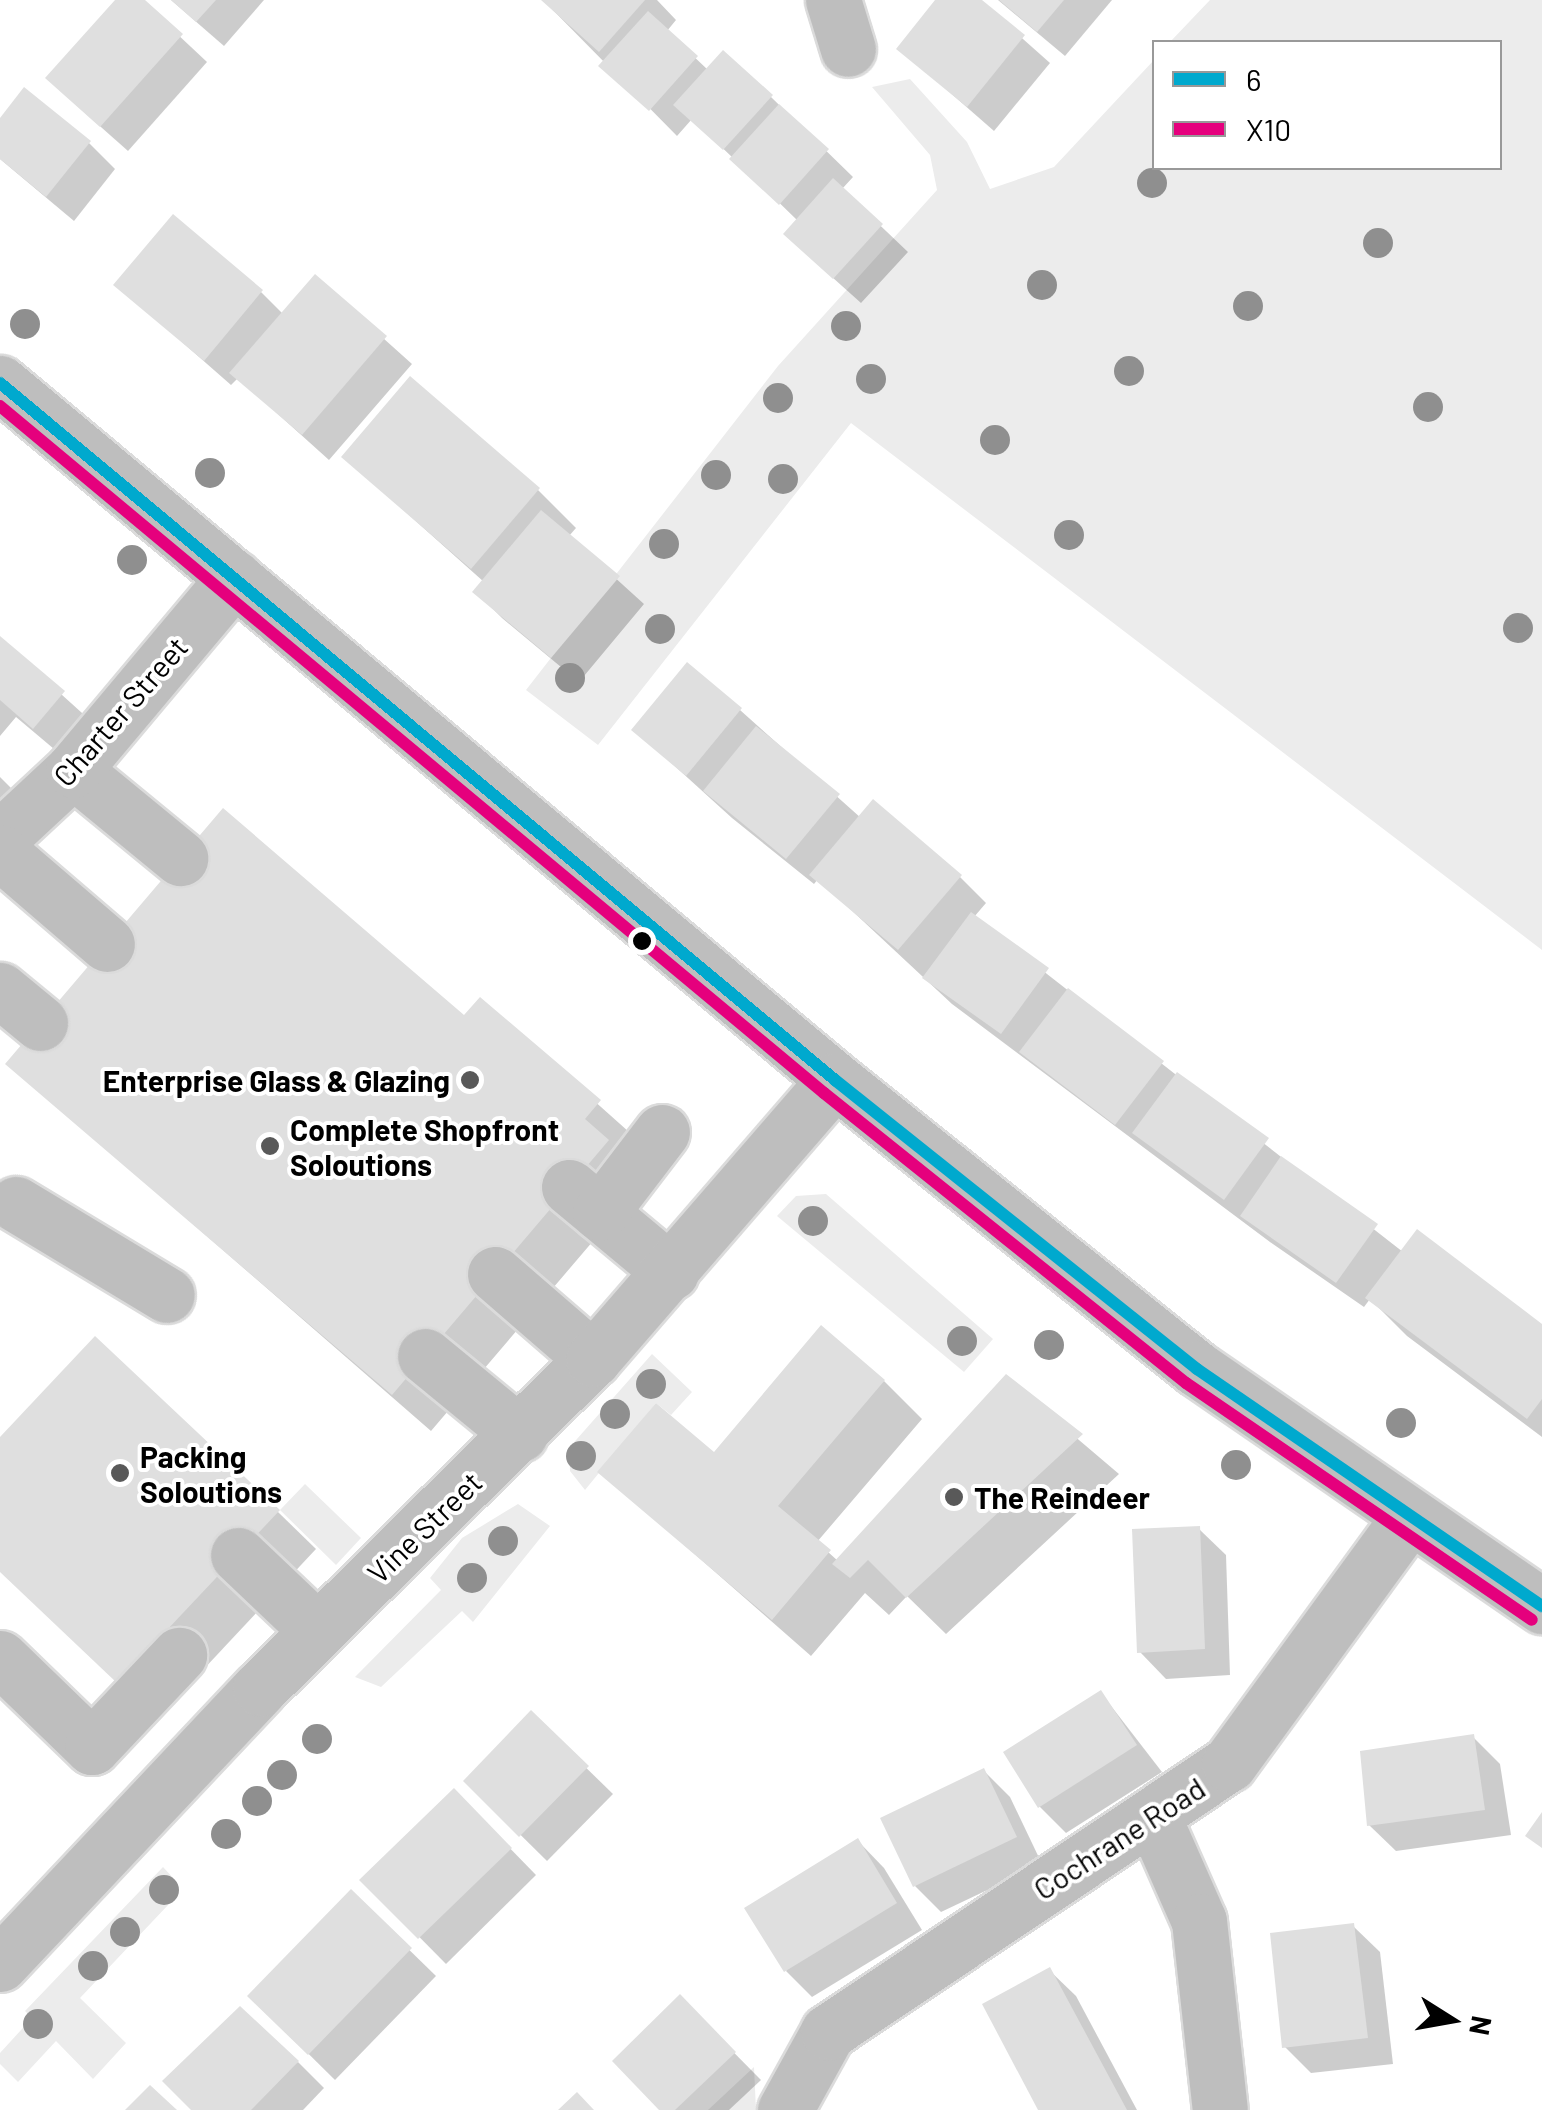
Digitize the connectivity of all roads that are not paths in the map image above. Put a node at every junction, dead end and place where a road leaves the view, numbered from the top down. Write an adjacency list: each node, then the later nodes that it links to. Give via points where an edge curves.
1 (0, 383): 2 (street)
2 (234, 578): 3 (street, Charter Street); 8 (street)
3 (73, 770): 4 (street, Charter Street); 6 (street)
4 (0, 838)
5 (0, 852): 7 (street)
6 (180, 858)
7 (107, 944)
8 (836, 1080): 11 (street, Vine Street); 17 (street, via 1197,1369)
9 (662, 1132): 11 (street, via 585,1200)
10 (5, 1197): 13 (street)
11 (671, 1272): 15 (street, Vine Street)
12 (496, 1274): 15 (street)
13 (167, 1295)
14 (425, 1356): 16 (street)
15 (594, 1359): 16 (street, Vine Street)
16 (520, 1434): 20 (street, Vine Street)
17 (1410, 1517): 19 (street); 23 (street, Cochrane Road, via 1230,1764)
18 (238, 1554): 20 (street)
19 (1542, 1606)
20 (317, 1630): 22 (street, Vine Street)
21 (0, 1658): 22 (street, via 92,1747 170,1646)
22 (237, 1712): 24 (street, Vine Street)
23 (1154, 1820): 25 (street, Cochrane Road, via 918,1966 828,2032); 26 (street, via 1199,1921)
24 (0, 1964)
25 (785, 2110)
26 (1220, 2110)

